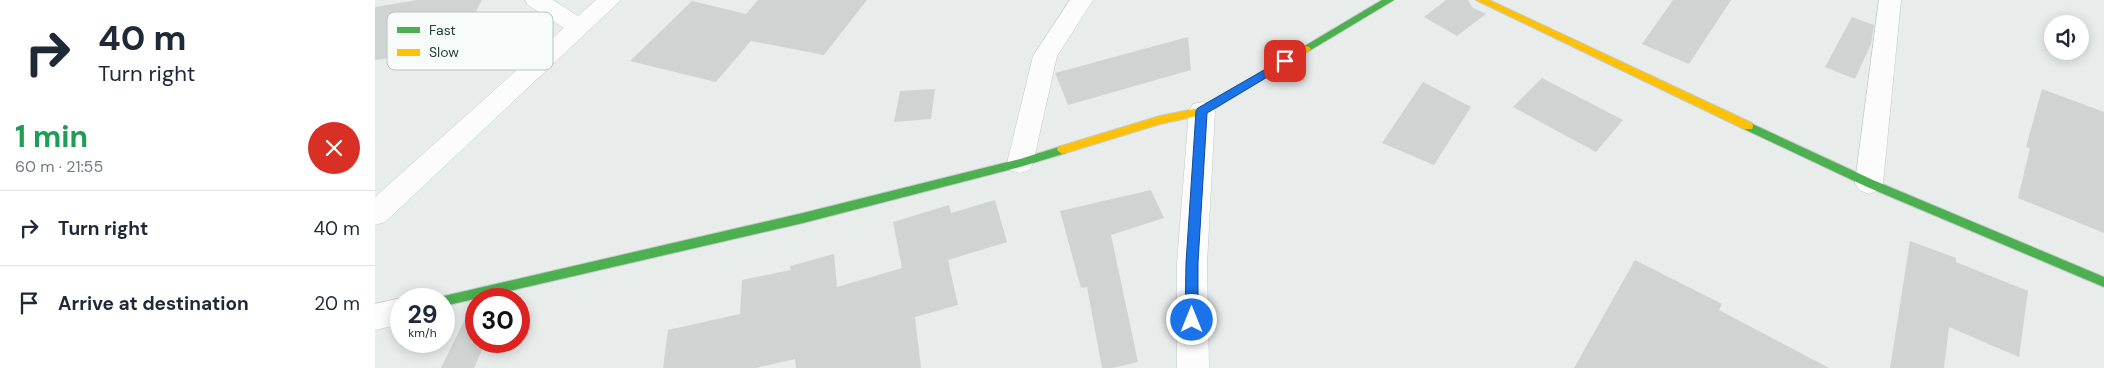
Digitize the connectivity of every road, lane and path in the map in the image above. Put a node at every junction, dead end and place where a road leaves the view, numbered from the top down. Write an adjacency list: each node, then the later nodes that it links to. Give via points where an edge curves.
1 (536, 0): 7 (street)
2 (610, 0): 7 (street)
3 (1082, 0): 11 (street, via 1045,56)
4 (1389, 0): 10 (street)
5 (1481, 0): 12 (street)
6 (1890, 0): 12 (street)
7 (579, 27): 8 (street)
8 (553, 51)
9 (532, 70): 13 (street)
10 (1202, 111): 11 (street, via 1160,120); 18 (street, via 1192,263)
11 (1020, 163): 15 (street, via 803,218)
12 (1869, 183): 14 (street)
13 (375, 214)
14 (2104, 282)
15 (455, 298)
16 (390, 314): 17 (street)
17 (375, 317)
18 (1193, 368)

